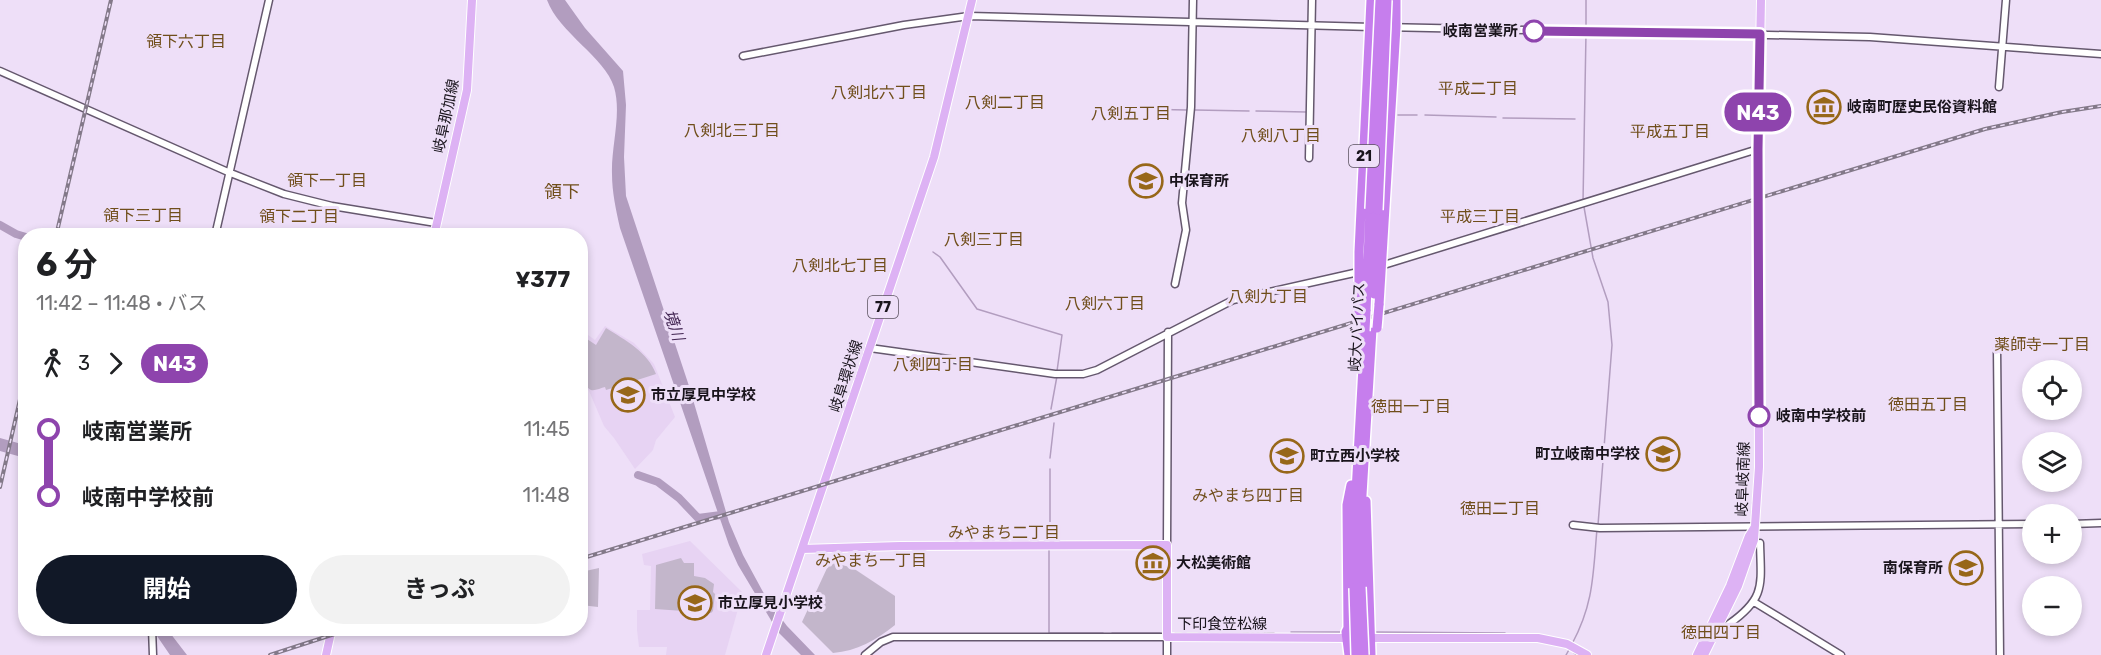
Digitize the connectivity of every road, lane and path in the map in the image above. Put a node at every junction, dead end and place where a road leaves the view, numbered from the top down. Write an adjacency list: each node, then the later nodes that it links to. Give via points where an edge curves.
1 (269, 0): 25 (street)
2 (472, 0): 27 (main road, 岐阜那加線, via 466,90)
3 (972, 0): 12 (main road, 岐阜環状線 / 77)
4 (1194, 0): 13 (street)
5 (1312, 0): 14 (street)
6 (1371, 0): 15 (highway, 21)
7 (1380, 0): 26 (highway, 岐大バイパス / 21, bridge)
8 (1387, 0): 26 (highway, 岐大バイパス / 21, bridge)
9 (1396, 0): 16 (highway, 21)
10 (1761, 0): 17 (main road, 岐阜岐南線)
11 (2006, 0): 18 (street)
12 (969, 16): 13 (street); 20 (street); 36 (main road, 岐阜環状線 / 77, via 934,157)
13 (1193, 23): 14 (street); 32 (street, via 1191,107 1182,203 1186,230)
14 (1312, 26): 15 (street); 24 (street)
15 (1370, 27): 16 (street); 33 (highway, 21, via 1359,252)
16 (1396, 27): 17 (street); 33 (highway, 21)
17 (1760, 34): 18 (street); 23 (main road, 岐阜岐南線)
18 (2002, 47): 19 (street); 22 (street)
19 (2101, 54)
20 (743, 56)
21 (0, 71): 25 (street)
22 (2000, 87)
23 (1758, 149): 30 (street); 44 (main road, 岐阜岐南線, via 1759,468)
24 (1309, 158)
25 (228, 172): 27 (street, via 309,201); 28 (street)
26 (1374, 209): 33 (highway, 岐大バイパス / 21)
27 (436, 223): 29 (main road, 岐阜那加線)
28 (217, 228)
29 (435, 228)
30 (1387, 264)
31 (1354, 273): 35 (street, via 1233,300)
32 (1175, 284)
33 (1369, 309): 34 (highway, 岐大バイパス / 21); 34 (highway, 21, bridge)
34 (1368, 330): 38 (highway, 岐大バイパス / 21)
35 (1168, 332): 36 (street, via 1098,370 1083,374 1055,374); 46 (street)
36 (870, 348): 47 (main road, 岐阜環状線 / 77)
37 (1997, 348): 40 (street)
38 (1359, 478): 48 (highway, 岐大バイパス / 21); 54 (highway, 21, via 1351,483 1347,505); 55 (highway, 21, via 1369,528)
39 (2101, 523): 42 (street)
40 (1998, 524): 41 (street); 44 (street); 69 (street)
41 (2022, 524)
42 (2082, 524)
43 (1573, 525): 44 (street)
44 (1755, 527): 66 (main road, 岐阜岐南線); 67 (main road, 岐阜岐南線, via 1738,586)
45 (1760, 543): 49 (street, via 1760,586)
46 (1167, 546): 47 (main road); 53 (main road, 下印食笠松線)
47 (802, 549): 58 (main road, 岐阜環状線 / 77)
48 (1357, 588): 62 (highway, 岐大バイパス / 21, bridge); 63 (highway, 岐大バイパス / 21, bridge)
49 (1754, 602): 50 (street); 68 (street)
50 (1730, 624)
51 (152, 636): 56 (street)
52 (330, 636): 57 (main road)
53 (1167, 637): 54 (main road, 下印食笠松線); 59 (street, via 893,638); 60 (street)
54 (1346, 638): 55 (main road, 下印食笠松線); 61 (highway, 21)
55 (1371, 638): 64 (highway, 21); 65 (main road, 下印食笠松線, via 1524,638 1571,646)
56 (153, 655)
57 (326, 655)
58 (766, 655)
59 (865, 655)
60 (1167, 655)
61 (1349, 655)
62 (1356, 655)
63 (1364, 655)
64 (1371, 655)
65 (1587, 655)
66 (1696, 655)
67 (1704, 655)
68 (1841, 655)
69 (2000, 655)

